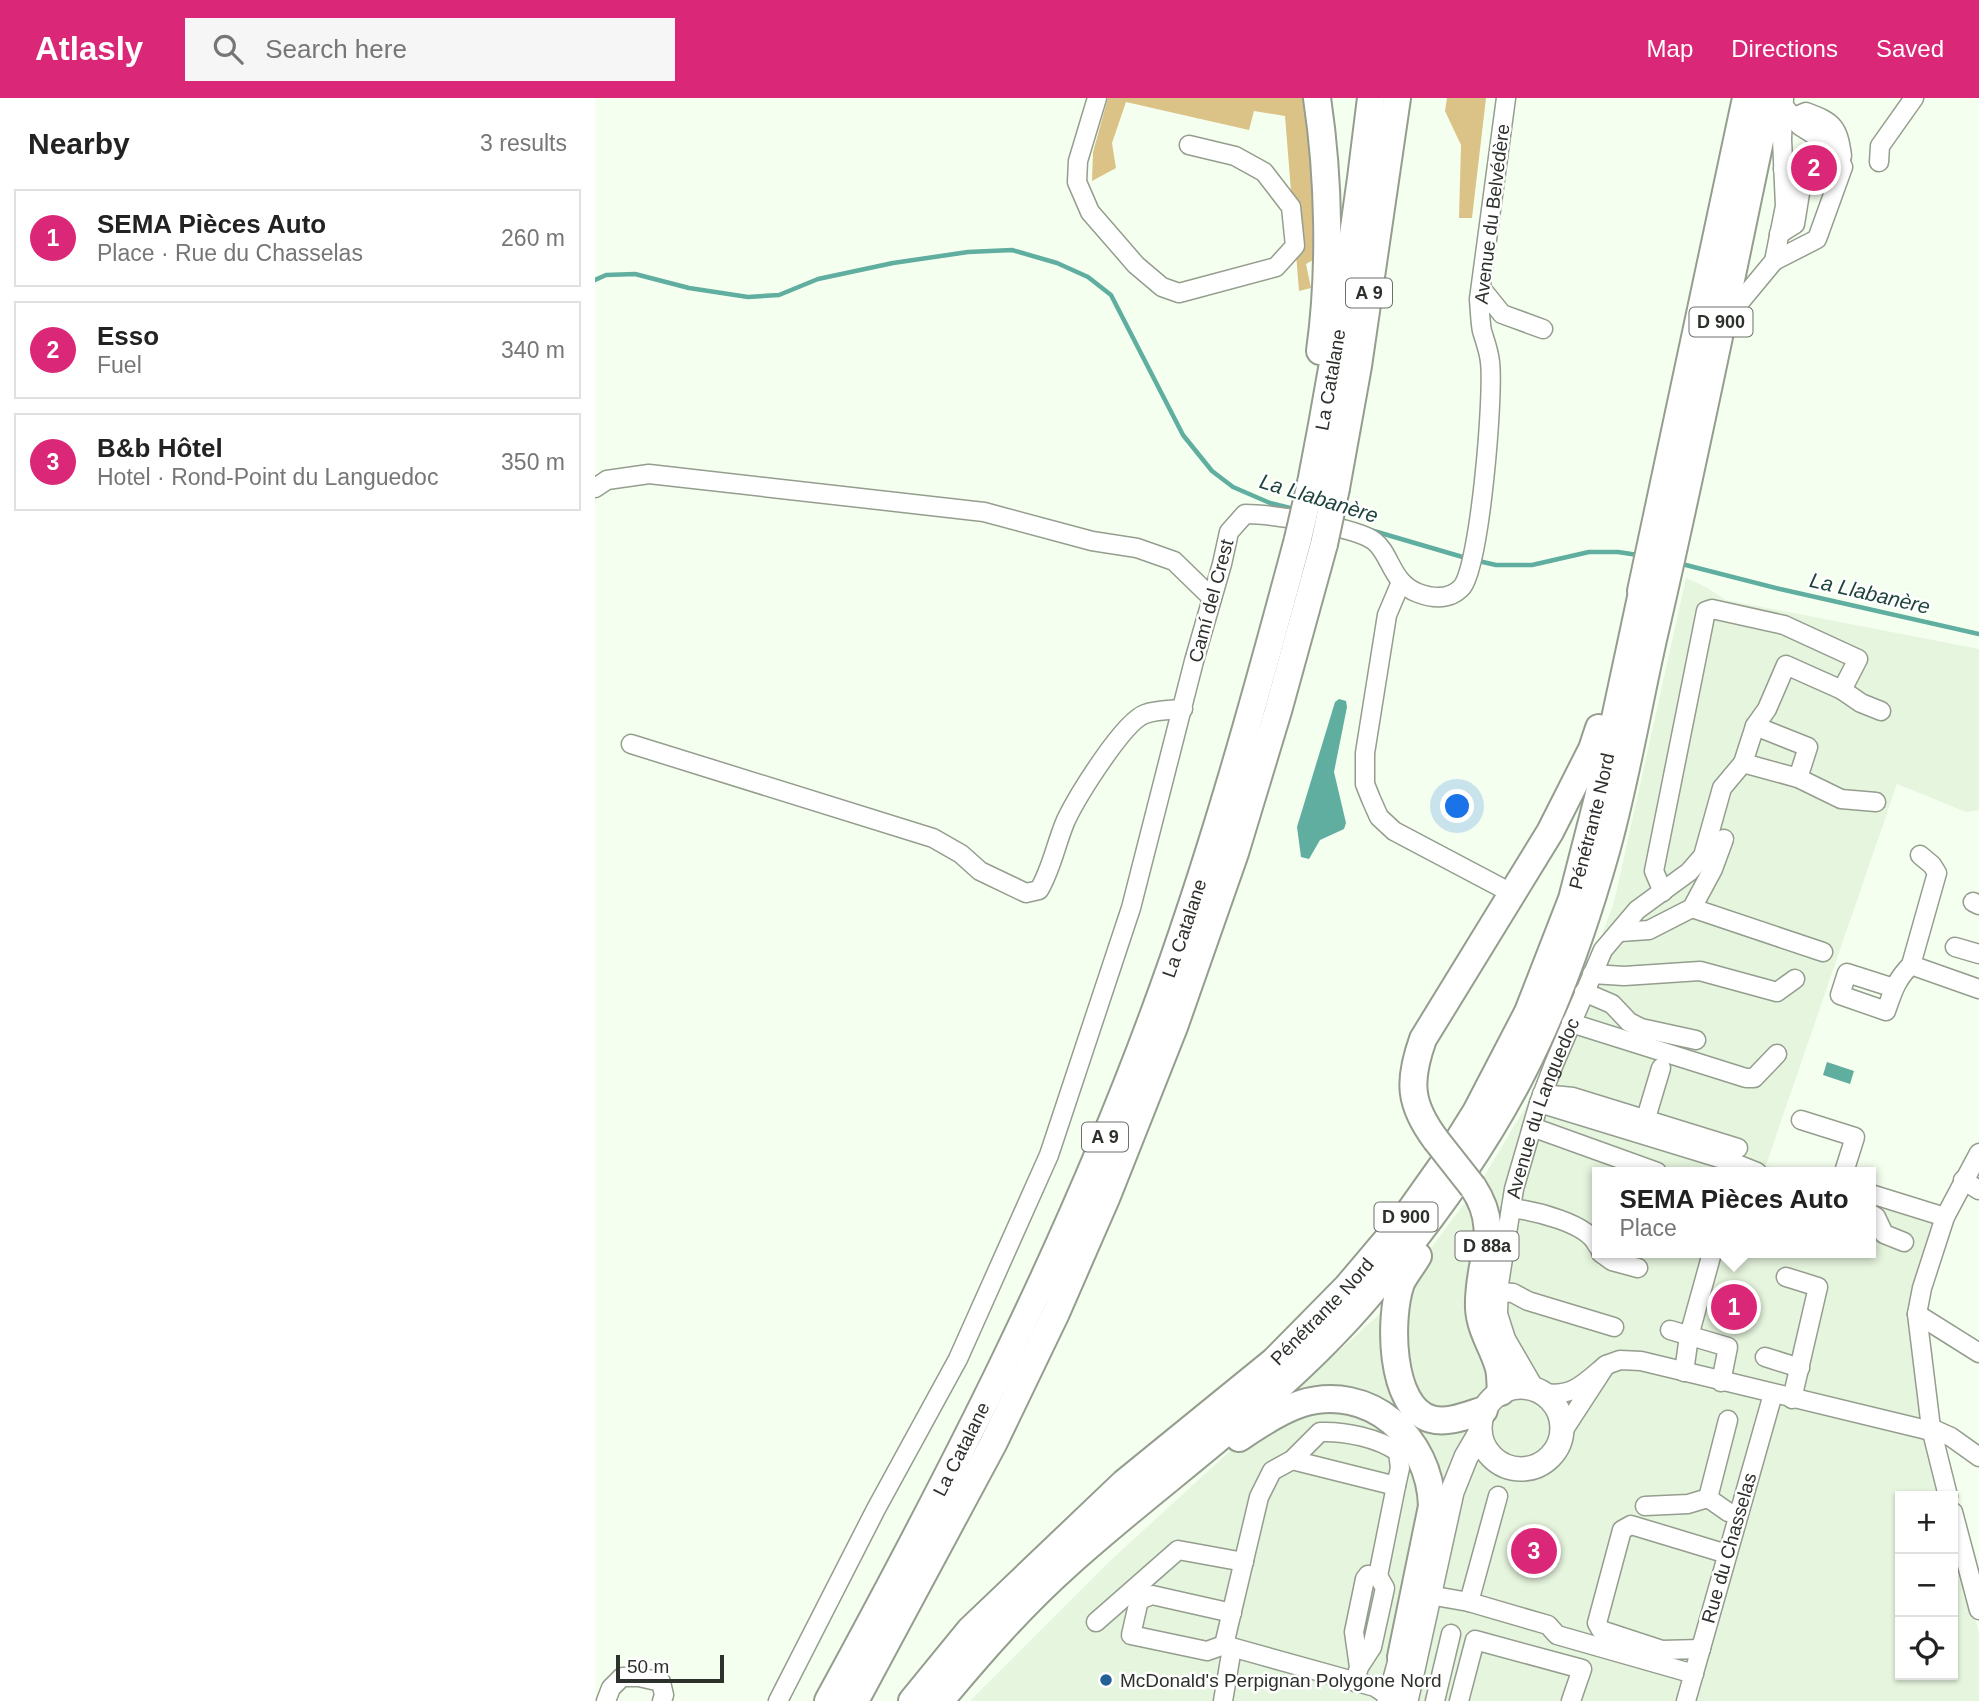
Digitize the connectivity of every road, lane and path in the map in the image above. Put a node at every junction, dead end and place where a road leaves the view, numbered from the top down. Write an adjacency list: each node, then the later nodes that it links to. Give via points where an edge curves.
1 (1097, 98): 9 (street, via 1078,161 1077,182 1090,212 1136,265 1162,287 1179,293 1276,267 1295,246 1291,207 1264,172 1235,156)
2 (1317, 98): 14 (highway, via 1327,274)
3 (1371, 98): 14 (highway, La Catalane / A 9)
4 (1397, 98): 14 (highway, La Catalane / A 9, via 1358,366)
5 (1506, 98): 12 (street, Avenue du Belvédère)
6 (1746, 98): 18 (highway, D 900)
7 (1914, 98): 10 (street, via 1879,146)
8 (1782, 105): 11 (street, via 1785,206); 11 (street, via 1829,121 1839,140 1843,167 1817,239); 16 (highway, D 900)
9 (1189, 145)
10 (1879, 162)
11 (1774, 261): 16 (street, via 1740,302 1730,324 1695,484)
12 (1481, 288): 13 (street, via 1502,314); 20 (street, Avenue du Belvédère, via 1481,327 1490,360 1491,397 1469,575 1455,593 1444,597 1415,592)
13 (1543, 329)
14 (1316, 484): 17 (highway, La Catalane / A 9, bridge)
15 (595, 488): 21 (street, via 607,480 649,474 984,512 1174,561)
16 (1679, 520): 18 (highway, D 900)
17 (1303, 540): 121 (highway, La Catalane / A 9, via 1212,846 1153,1016 1089,1177 971,1433); 122 (highway, La Catalane / A 9, via 1278,711 1235,853 1174,1027 1056,1314 993,1444)
18 (1663, 544): 19 (highway, D 900)
19 (1656, 577): 49 (highway, Pénétrante Nord / D 900, via 1605,854 1570,961); 71 (highway, D 88a, bridge, via 1577,783 1423,1039 1412,1077 1422,1121 1483,1202 1489,1234); 123 (highway, Pénétrante Nord / D 900, via 1571,899 1528,1012 1446,1160 1347,1287 1275,1361 1124,1483 970,1630)
20 (1401, 582): 21 (street, Camí del Crest, via 1375,541 1350,531 1268,514 1245,514 1229,533); 32 (street, via 1387,615 1365,753 1365,784 1379,817 1394,831)
21 (1212, 597): 23 (street, Camí del Crest)
22 (1842, 690): 24 (street); 25 (street, via 1786,666); 33 (street, via 1858,659 1784,625 1706,611 1654,871)
23 (1182, 709): 26 (street, via 1145,714 1130,724 1080,794 1039,890 1026,893 980,871 933,838); 120 (street, Camí del Crest, via 1131,908 1049,1155 958,1359)
24 (1881, 712)
25 (1755, 726): 27 (street); 28 (street, via 1808,747)
26 (631, 744)
27 (1743, 763): 28 (street); 33 (street, Avenue du Languedoc, via 1721,788 1703,856)
28 (1798, 778): 29 (street, via 1841,799)
29 (1876, 802)
30 (1724, 839): 34 (street)
31 (1920, 855): 39 (street, via 1937,873)
32 (1500, 887)
33 (1663, 892): 35 (street, Avenue du Languedoc, via 1637,910)
34 (1692, 908): 35 (street, via 1649,930); 37 (street)
35 (1620, 932): 40 (street, Avenue du Languedoc, via 1603,950)
36 (1955, 947): 38 (street)
37 (1823, 952)
38 (1979, 954)
39 (1911, 965): 42 (street); 43 (street)
40 (1592, 974): 41 (street, via 1700,971 1777,992); 44 (street, Avenue du Languedoc)
41 (1795, 979)
42 (1894, 988)
43 (1979, 989)
44 (1584, 992): 45 (street, Avenue du Languedoc); 46 (street, via 1612,1004 1641,1028)
45 (1571, 1023): 47 (street, via 1746,1078 1754,1078); 50 (street, Avenue du Languedoc)
46 (1696, 1040)
47 (1777, 1054)
48 (1661, 1068): 51 (street)
49 (1517, 1084): 86 (highway, via 1462,1188 1402,1281 1395,1313 1399,1384 1410,1404 1430,1419 1452,1419); 105 (highway, Pénétrante Nord / D 900, via 1459,1177 1402,1254 1297,1372)
50 (1541, 1099): 51 (street, via 1573,1097); 53 (street, Avenue du Languedoc); 57 (street)
51 (1646, 1118): 54 (street)
52 (1801, 1120): 58 (street, via 1854,1137)
53 (1532, 1127): 56 (street); 62 (street, Avenue du Languedoc)
54 (1738, 1148)
55 (1979, 1153): 59 (street)
56 (1632, 1167)
57 (1744, 1167)
58 (1845, 1167)
59 (1963, 1181): 60 (street); 64 (street)
60 (1979, 1190)
61 (1876, 1196): 64 (street)
62 (1511, 1208): 65 (street, via 1581,1228); 71 (street, Avenue du Languedoc)
63 (1876, 1217): 66 (street, via 1884,1234)
64 (1945, 1217): 72 (street)
65 (1592, 1237)
66 (1904, 1242)
67 (1610, 1258): 69 (street)
68 (1710, 1258): 75 (street)
69 (1638, 1268)
70 (1786, 1277): 80 (street, via 1818,1287)
71 (1489, 1300): 73 (street, via 1513,1293); 76 (street, Avenue du Languedoc); 86 (highway, via 1486,1337 1499,1365)
72 (1917, 1314): 77 (street); 88 (street)
73 (1615, 1327)
74 (1670, 1330): 75 (street)
75 (1689, 1336): 81 (street); 82 (street, via 1728,1347)
76 (1506, 1339): 83 (street, Avenue du Languedoc); 86 (street, Avenue du Languedoc, via 1510,1365)
77 (1979, 1353)
78 (1765, 1357): 80 (street)
79 (1606, 1365): 81 (street, via 1641,1361); 83 (street, via 1571,1392); 89 (street)
80 (1800, 1368): 85 (street)
81 (1684, 1372): 82 (street)
82 (1721, 1382): 84 (street)
83 (1539, 1391): 86 (main road); 89 (main road, via 1559,1410)
84 (1773, 1394): 85 (street); 99 (street, Rue du Chasselas)
85 (1792, 1398): 88 (street)
86 (1494, 1406): 92 (main road, via 1484,1445); 95 (main road, via 1465,1457)
87 (1728, 1420): 97 (street)
88 (1931, 1429): 90 (street); 94 (street)
89 (1563, 1431): 92 (main road, via 1552,1456 1540,1464 1527,1469)
90 (1979, 1457)
91 (1292, 1460): 93 (street); 93 (street, via 1319,1433 1384,1443 1398,1452); 102 (street, via 1272,1471 1259,1497)
92 (1500, 1463): 95 (main road, via 1464,1476)
93 (1396, 1486): 115 (street, via 1378,1576 1385,1588 1373,1647)
94 (1947, 1491)
95 (1452, 1492): 103 (main road)
96 (1498, 1496): 104 (street)
97 (1707, 1498): 98 (street, via 1688,1504); 99 (street, via 1728,1513)
98 (1645, 1506)
99 (1738, 1514): 101 (street, Rue du Chasselas)
100 (1958, 1531): 106 (street)
101 (1727, 1554): 113 (street, Rue du Chasselas); 113 (street, via 1631,1525 1622,1530 1597,1623 1601,1630 1662,1650)
102 (1244, 1562): 107 (street); 108 (street, via 1178,1550)
103 (1429, 1595): 104 (street); 109 (main road)
104 (1469, 1602): 116 (street, via 1548,1625 1557,1635)
105 (1025, 1605): 114 (highway, via 1252,1428 1301,1404 1345,1400 1364,1405 1402,1429 1425,1465 1431,1486 1432,1506); 124 (highway, Pénétrante Nord / D 900)
106 (1979, 1610)
107 (1232, 1613): 112 (street); 112 (street, via 1152,1595 1139,1600 1131,1635 1207,1651)
108 (1096, 1622)
109 (1421, 1627): 110 (street); 114 (main road); 117 (main road, via 1418,1652)
110 (1451, 1634): 111 (street); 126 (street)
111 (1475, 1640): 127 (street); 128 (street, via 1582,1669)
112 (1228, 1646): 115 (street); 125 (street)
113 (1701, 1649): 116 (street, Rue du Chasselas)
114 (1401, 1657): 117 (main road)
115 (1357, 1674): 117 (street)
116 (1693, 1674): 129 (street, Rue du Chasselas)
117 (1395, 1700)
118 (606, 1701): 119 (street, via 622,1678 639,1677 660,1682)
119 (662, 1701)
120 (778, 1701)
121 (828, 1701)
122 (855, 1701)
123 (912, 1701)
124 (940, 1701)
125 (1223, 1701)
126 (1436, 1701)
127 (1459, 1701)
128 (1571, 1701)
129 (1686, 1701)

